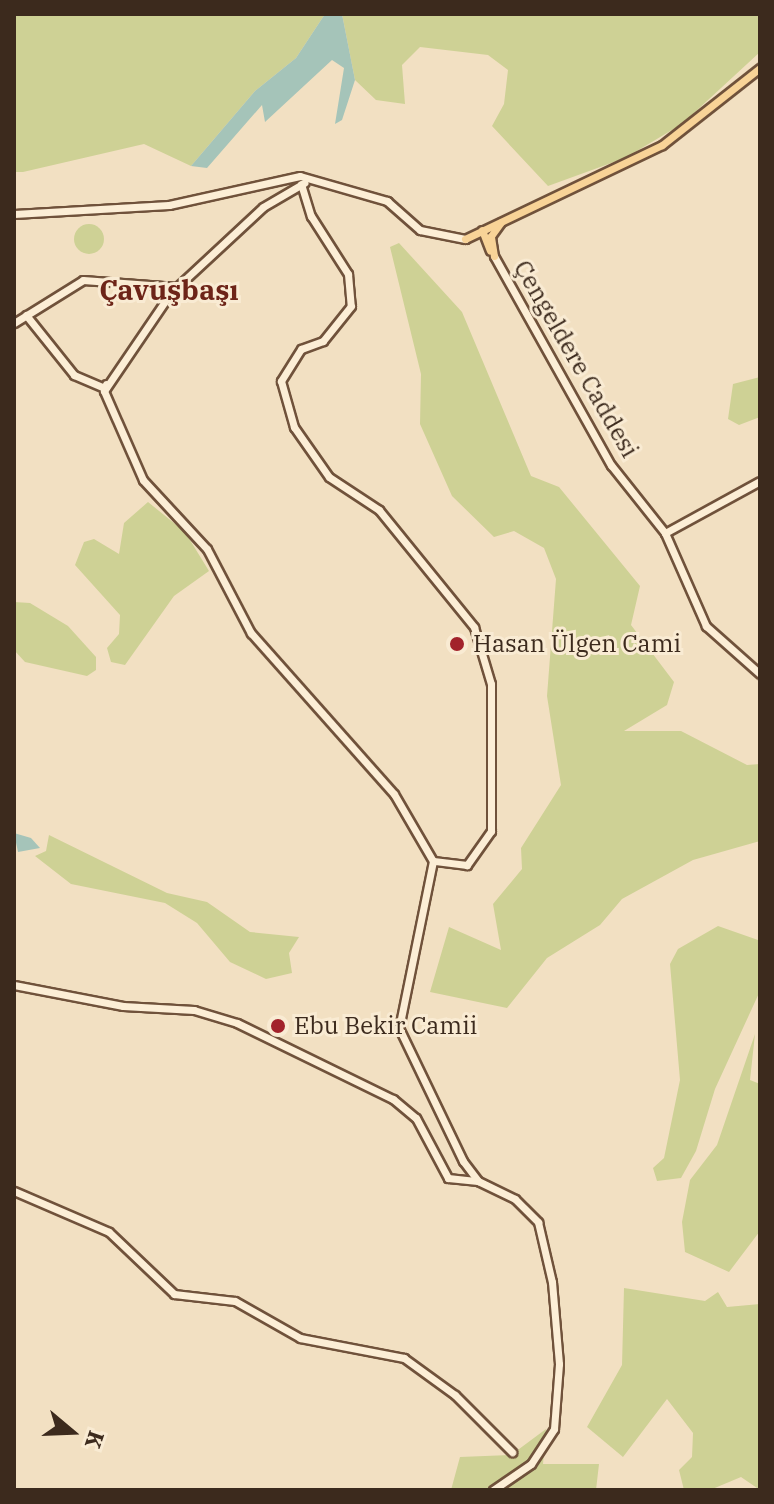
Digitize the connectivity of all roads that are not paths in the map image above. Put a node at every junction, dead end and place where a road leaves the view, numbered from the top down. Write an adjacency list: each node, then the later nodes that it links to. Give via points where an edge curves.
1 (760, 68): 7 (main road, via 662,145)
2 (314, 178): 3 (street); 4 (street); 10 (street, via 387,201 420,230)
3 (301, 184): 5 (street); 20 (street, via 311,216 348,274 351,306 323,341 301,349 281,381 294,427 329,477 379,510 474,627 491,684 491,831 467,865)
4 (254, 186): 5 (street); 6 (street, via 169,205)
5 (271, 200): 13 (street)
6 (14, 214)
7 (505, 217): 8 (main road); 9 (main road)
8 (482, 230): 9 (main road); 10 (main road); 11 (main road)
9 (491, 236): 11 (main road); 12 (main road)
10 (465, 239): 11 (main road)
11 (482, 239): 12 (main road)
12 (494, 256): 18 (street, Çengeldere Caddesi, via 603,451)
13 (174, 288): 14 (street, via 83,280); 16 (street)
14 (26, 315): 15 (street); 16 (street, via 74,375)
15 (14, 323)
16 (104, 387): 20 (street, via 143,480 187,521 251,633 394,794)
17 (760, 481): 18 (street)
18 (665, 533): 19 (street, Çengeldere Caddesi, via 706,626)
19 (760, 674)
20 (433, 861): 22 (street, via 399,1028)
21 (14, 985): 22 (street, via 237,1023 393,1099 416,1118 448,1178)
22 (478, 1181): 25 (street, via 515,1199 538,1222 548,1249 559,1353 551,1436 531,1464)
23 (14, 1191): 24 (street, via 109,1232 174,1294 235,1301 300,1338 404,1358 455,1395)
24 (512, 1452)
25 (493, 1490)

